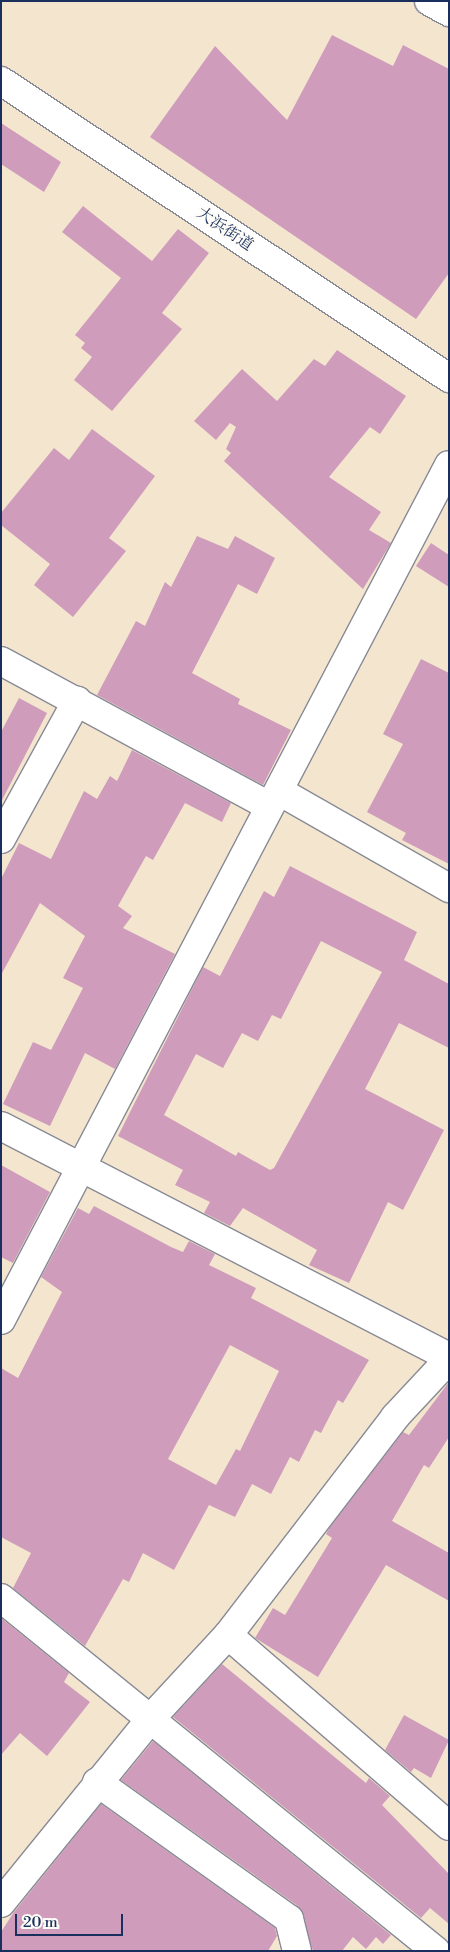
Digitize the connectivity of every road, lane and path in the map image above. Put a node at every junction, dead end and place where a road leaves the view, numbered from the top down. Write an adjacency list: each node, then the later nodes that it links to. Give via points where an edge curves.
1 (429, 1): 2 (street)
2 (449, 12)
3 (1, 81): 4 (street, 大浜街道)
4 (449, 378)
5 (449, 465): 8 (street)
6 (1, 661): 7 (street)
7 (77, 701): 8 (street); 9 (street)
8 (274, 798): 10 (street); 12 (street)
9 (1, 839)
10 (449, 888)
11 (1, 1126): 12 (street)
12 (81, 1168): 13 (street); 14 (street)
13 (1, 1320)
14 (449, 1358): 16 (street, via 395,1417)
15 (1, 1598): 17 (street)
16 (228, 1635): 17 (street); 19 (street)
17 (152, 1717): 18 (street); 22 (street)
18 (97, 1782): 20 (street); 21 (street, via 289,1919)
19 (449, 1826)
20 (1, 1903)
21 (297, 1951)
22 (436, 1951)

